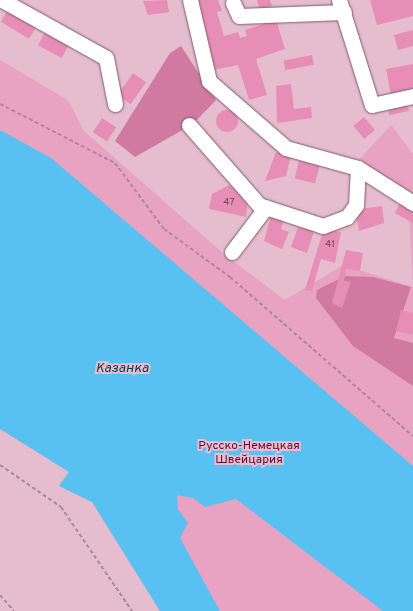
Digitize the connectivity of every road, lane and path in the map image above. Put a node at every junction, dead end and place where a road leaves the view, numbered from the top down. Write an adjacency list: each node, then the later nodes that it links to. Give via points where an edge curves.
1 (2, 0): 7 (street, via 106,58)
2 (190, 0): 9 (street, via 209,81 286,148)
3 (233, 3): 4 (street, via 239,16)
4 (342, 6): 5 (street, via 372,105)
5 (413, 96)
6 (0, 104): 13 (path, via 115,163 164,229 230,277)
7 (115, 104)
8 (189, 126): 11 (street, via 259,205)
9 (358, 168): 10 (street); 11 (street, via 356,205 347,217 334,224 323,226)
10 (413, 204)
11 (266, 207): 12 (street)
12 (232, 252)
13 (413, 436)
14 (0, 465): 17 (path, via 61,507)
15 (0, 595): 16 (path)
16 (14, 611)
17 (132, 611)

